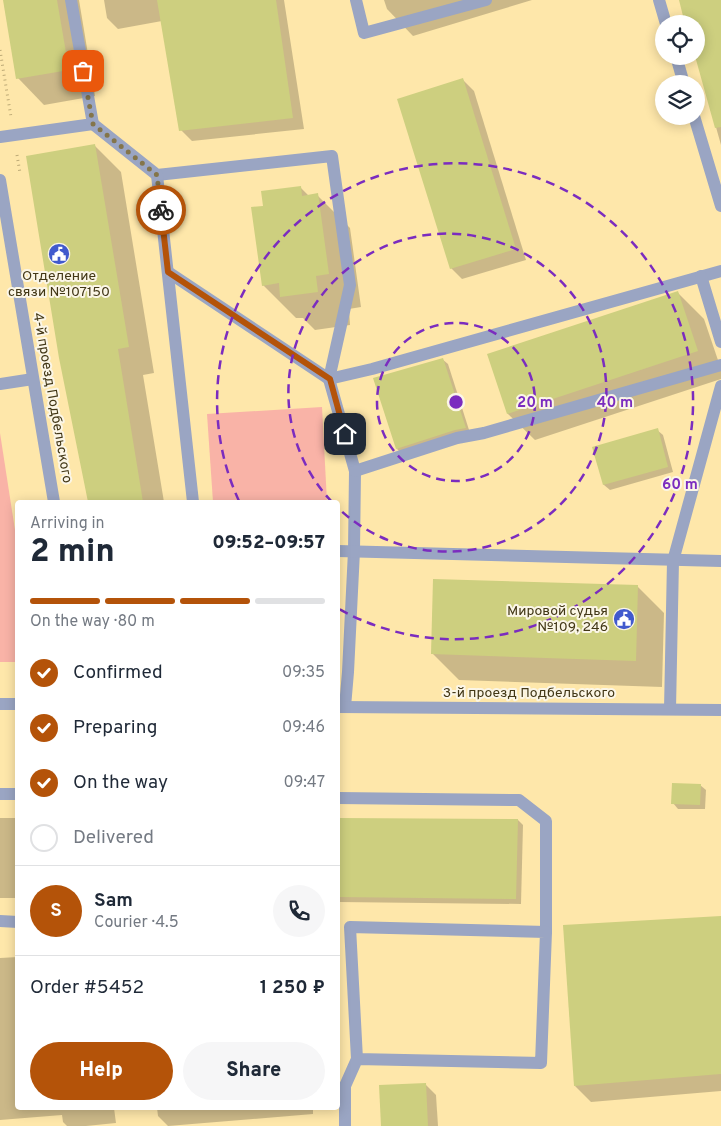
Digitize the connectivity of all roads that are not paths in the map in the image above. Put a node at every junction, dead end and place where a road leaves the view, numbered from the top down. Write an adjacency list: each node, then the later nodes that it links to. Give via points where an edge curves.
1 (71, 0): 6 (street)
2 (356, 0): 3 (street, via 364,33)
3 (486, 0)
4 (659, 0): 5 (street)
5 (663, 15)
6 (93, 124): 8 (street); 9 (street)
7 (697, 125): 11 (street)
8 (0, 137)
9 (157, 175): 13 (street); 18 (street, via 332,156 350,285)
10 (0, 180): 17 (street, 4-й проезд Подбельского)
11 (721, 206)
12 (721, 271): 14 (street)
13 (168, 272): 18 (street); 23 (street)
14 (701, 276): 15 (street); 18 (street)
15 (721, 342)
16 (721, 364): 21 (street, via 458,438)
17 (33, 379): 19 (street); 22 (street, 4-й проезд Подбельского)
18 (330, 379): 21 (street)
19 (0, 384)
20 (721, 386): 26 (street)
21 (355, 471): 25 (street)
22 (54, 500)
23 (193, 500)
24 (340, 551): 25 (street)
25 (354, 551): 26 (street); 30 (street, via 348,672)
26 (673, 561): 27 (street); 31 (street)
27 (721, 561)
28 (0, 704): 29 (street)
29 (15, 704)
30 (341, 707): 31 (street, 3-й проезд Подбельского)
31 (670, 709): 32 (street, 3-й проезд Подбельского)
32 (721, 710)
33 (0, 794): 34 (street)
34 (15, 794)
35 (340, 798): 39 (street, via 519,800 546,821)
36 (0, 922): 37 (street)
37 (15, 922)
38 (344, 927): 39 (street); 40 (street)
39 (546, 932): 40 (street, via 541,1063)
40 (357, 1059): 41 (street, via 345,1086)
41 (345, 1126)

